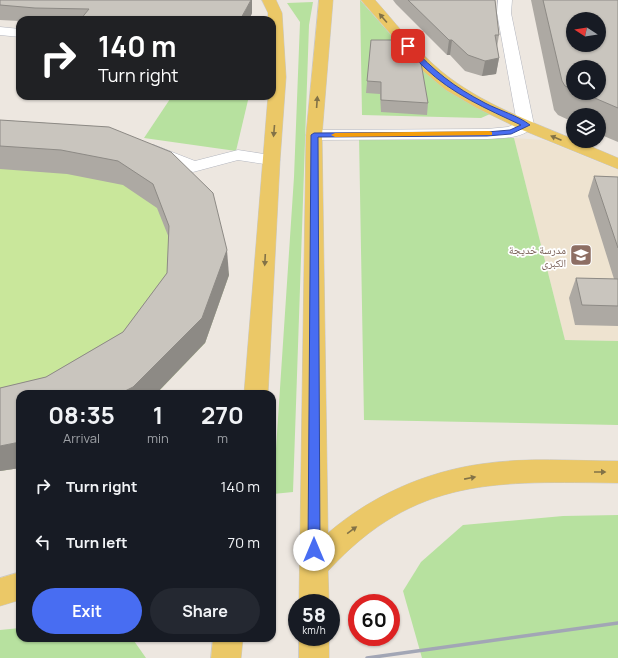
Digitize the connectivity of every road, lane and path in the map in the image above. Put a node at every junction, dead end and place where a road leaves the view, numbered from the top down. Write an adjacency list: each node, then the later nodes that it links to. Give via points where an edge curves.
1 (269, 0): 5 (main road)
2 (326, 0): 10 (main road, one-way to 2)
3 (368, 0): 9 (main road, one-way to 3, via 467,96 438,77)
4 (505, 0): 9 (street, via 504,13)
5 (275, 16)
6 (0, 31): 7 (street)
7 (16, 32)
8 (276, 59): 12 (main road, one-way to 12, via 278,77)
9 (526, 125): 10 (street, via 511,132 487,134); 13 (main road, one-way to 9)
10 (314, 135): 16 (main road)
11 (142, 144): 12 (street, via 193,167 238,155)
12 (271, 160): 14 (main road, one-way to 14)
13 (618, 164)
14 (256, 389)
15 (618, 472): 16 (main road, one-way to 15, via 342,537 374,514 408,496 444,483 482,475)
16 (314, 566): 19 (main road)
17 (16, 587): 18 (main road)
18 (0, 592)
19 (314, 594)
20 (228, 642): 22 (main road)
21 (314, 646): 23 (main road)
22 (226, 658)
23 (314, 658)

